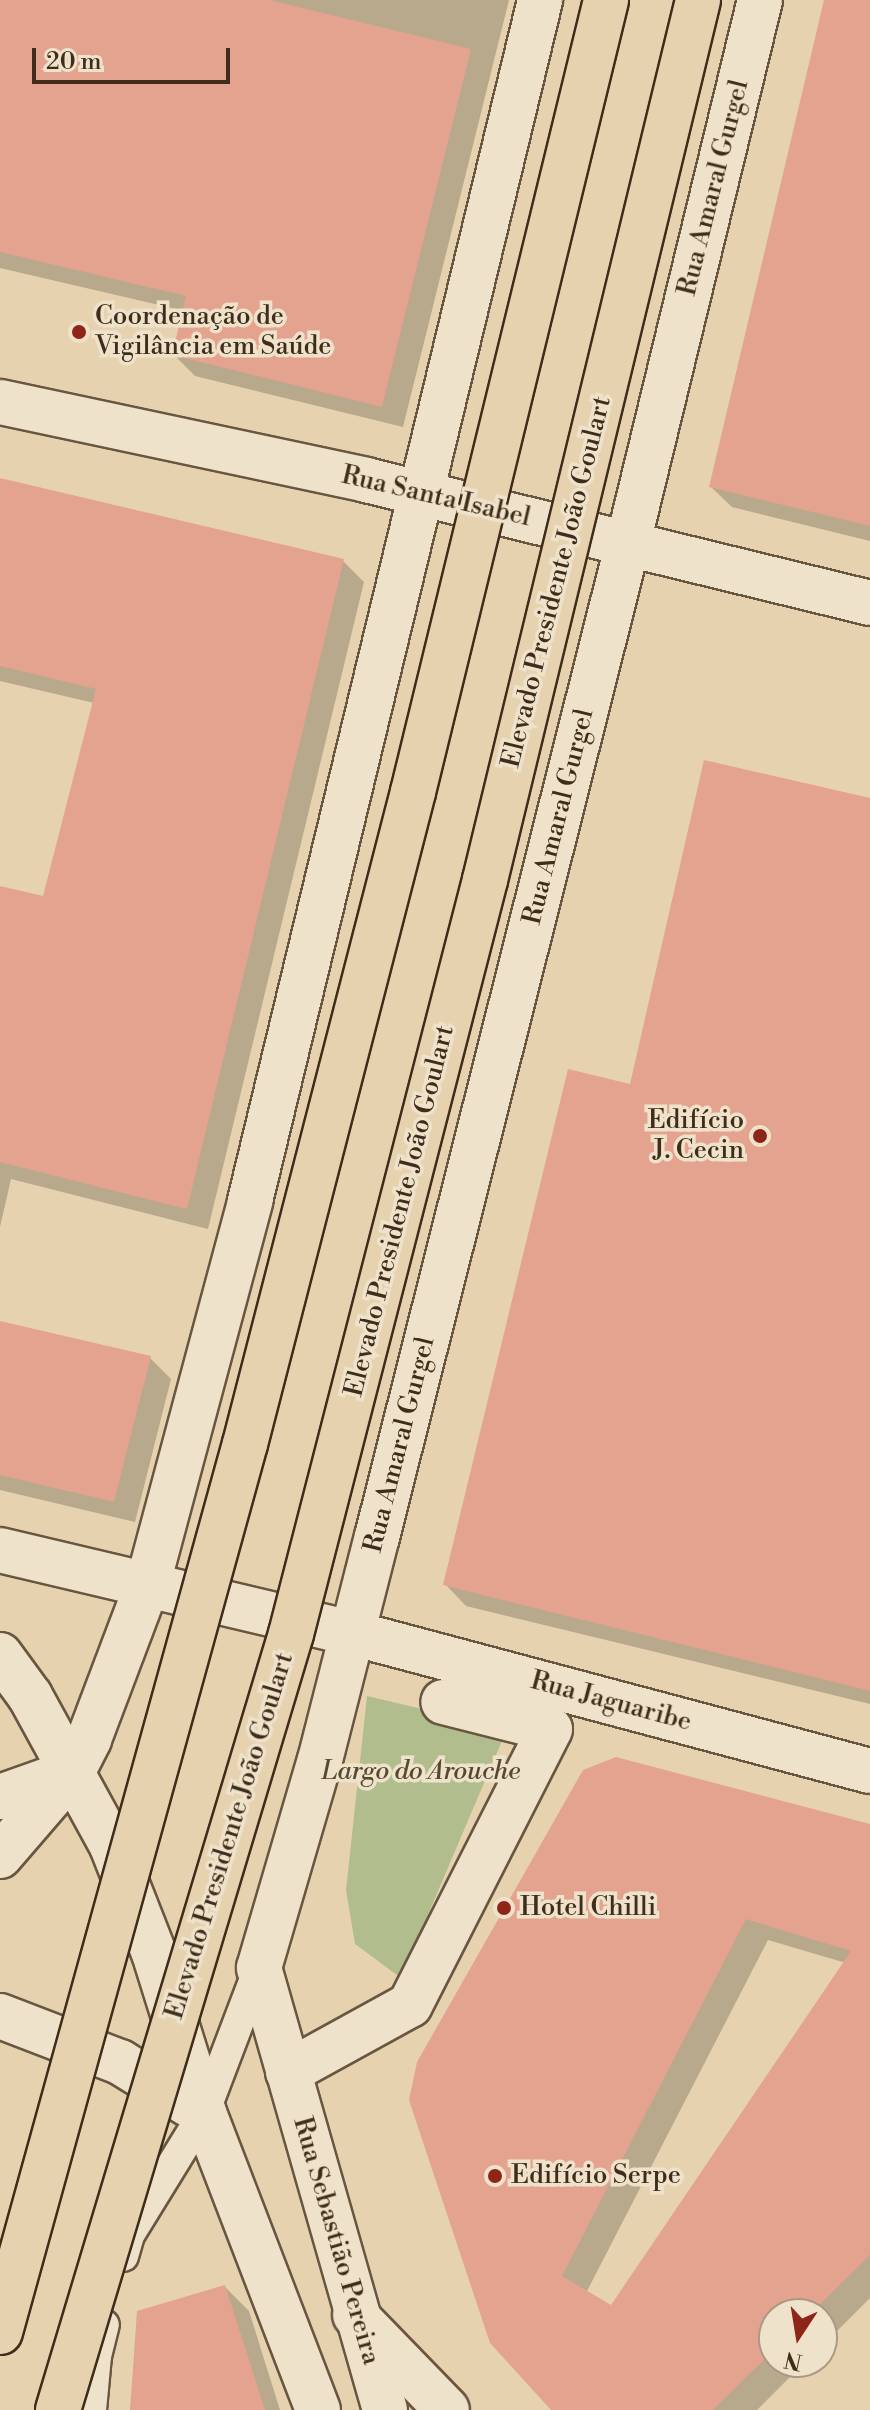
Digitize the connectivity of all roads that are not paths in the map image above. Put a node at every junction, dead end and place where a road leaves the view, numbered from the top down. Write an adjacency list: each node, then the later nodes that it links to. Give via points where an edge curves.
1 (540, 0): 6 (main road)
2 (606, 0): 23 (highway, bridge, via 413,792 245,1444)
3 (698, 0): 24 (highway, Elevado Presidente João Goulart, bridge, via 488,865 291,1634)
4 (760, 0): 7 (main road, Rua Amaral Gurgel)
5 (0, 402): 6 (main road, Rua Santa Isabel)
6 (420, 493): 7 (main road, Rua Santa Isabel); 10 (main road, via 250,1201)
7 (628, 543): 8 (main road, Rua Santa Isabel); 11 (main road, Rua Amaral Gurgel)
8 (870, 603)
9 (0, 1550): 10 (main road)
10 (148, 1583): 11 (main road); 14 (main road)
11 (352, 1633): 15 (main road, Rua Jaguaribe); 18 (main road)
12 (0, 1655): 14 (main road)
13 (443, 1702): 20 (main road, via 550,1729 410,2005)
14 (73, 1771): 16 (main road); 17 (main road); 21 (main road, via 136,1901)
15 (870, 1771)
16 (0, 1797)
17 (0, 1856)
18 (259, 1968): 20 (main road); 21 (lane)
19 (0, 2016): 21 (main road, via 120,2062)
20 (288, 2072): 22 (main road, Rua Sebastião Pereira)
21 (204, 2113): 25 (lane, via 129,2235 96,2356); 26 (main road)
22 (355, 2315): 27 (main road, Rua Sebastião Pereira); 28 (main road)
23 (0, 2332)
24 (58, 2410)
25 (91, 2410)
26 (318, 2410)
27 (385, 2410)
28 (447, 2410)

